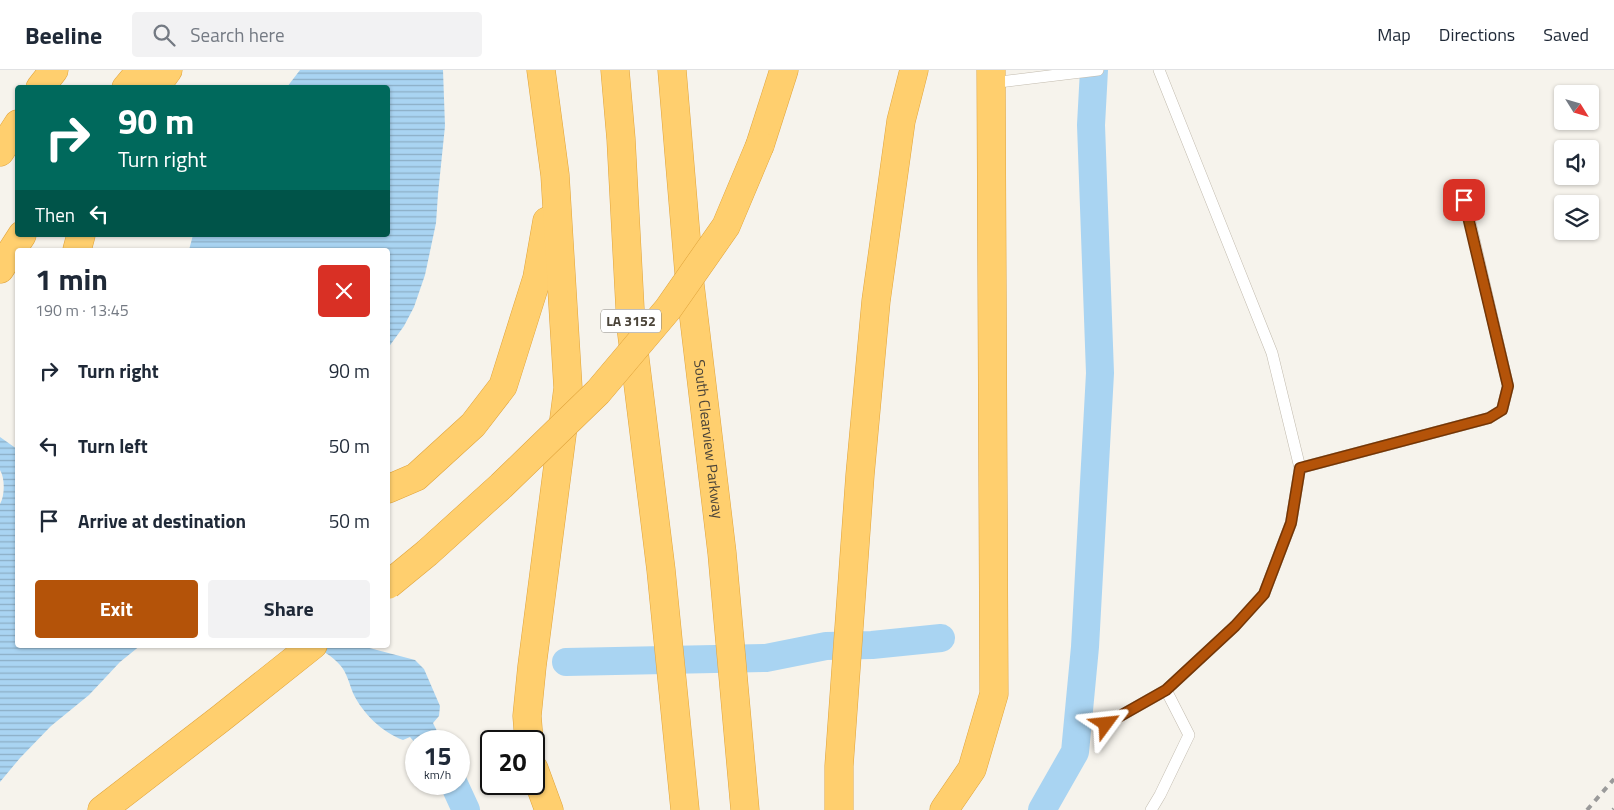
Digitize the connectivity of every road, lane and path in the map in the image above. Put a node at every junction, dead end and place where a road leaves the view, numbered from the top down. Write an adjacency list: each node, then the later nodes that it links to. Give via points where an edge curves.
1 (54, 70): 14 (highway)
2 (141, 70): 15 (highway)
3 (168, 70): 16 (highway)
4 (541, 70): 21 (highway)
5 (602, 70): 19 (highway)
6 (615, 70): 19 (highway, LA 3152)
7 (672, 70): 36 (highway, South Clearview Parkway, via 690,284 722,553)
8 (784, 70): 27 (highway, bridge, via 760,145 726,226 668,309 598,392 501,486)
9 (896, 70): 17 (highway)
10 (914, 70): 17 (highway)
11 (1098, 70): 13 (lane, via 1067,75)
12 (1159, 70): 25 (lane, via 1272,353)
13 (991, 77): 38 (highway, via 994,694 972,769)
14 (42, 85)
15 (128, 85)
16 (157, 85)
17 (901, 121): 37 (highway, via 876,301 860,475)
18 (15, 129): 20 (highway)
19 (621, 139): 35 (highway, LA 3152, via 631,327 661,570)
20 (0, 152)
21 (555, 175): 26 (highway, via 537,278 503,386 473,425 416,477); 31 (highway, via 568,388 532,666)
22 (1464, 200): 25 (lane, via 1508,386 1502,410 1489,418)
23 (21, 237): 24 (highway)
24 (0, 269)
25 (1300, 468): 29 (lane, via 1291,523 1264,594 1235,626)
26 (390, 488)
27 (390, 583)
28 (309, 648): 33 (highway)
29 (1166, 690): 30 (lane); 39 (lane, via 1189,735)
30 (1106, 724)
31 (528, 730)
32 (544, 795): 34 (highway)
33 (102, 810)
34 (549, 810)
35 (685, 810)
36 (745, 810)
37 (839, 810)
38 (944, 810)
39 (1151, 810)

